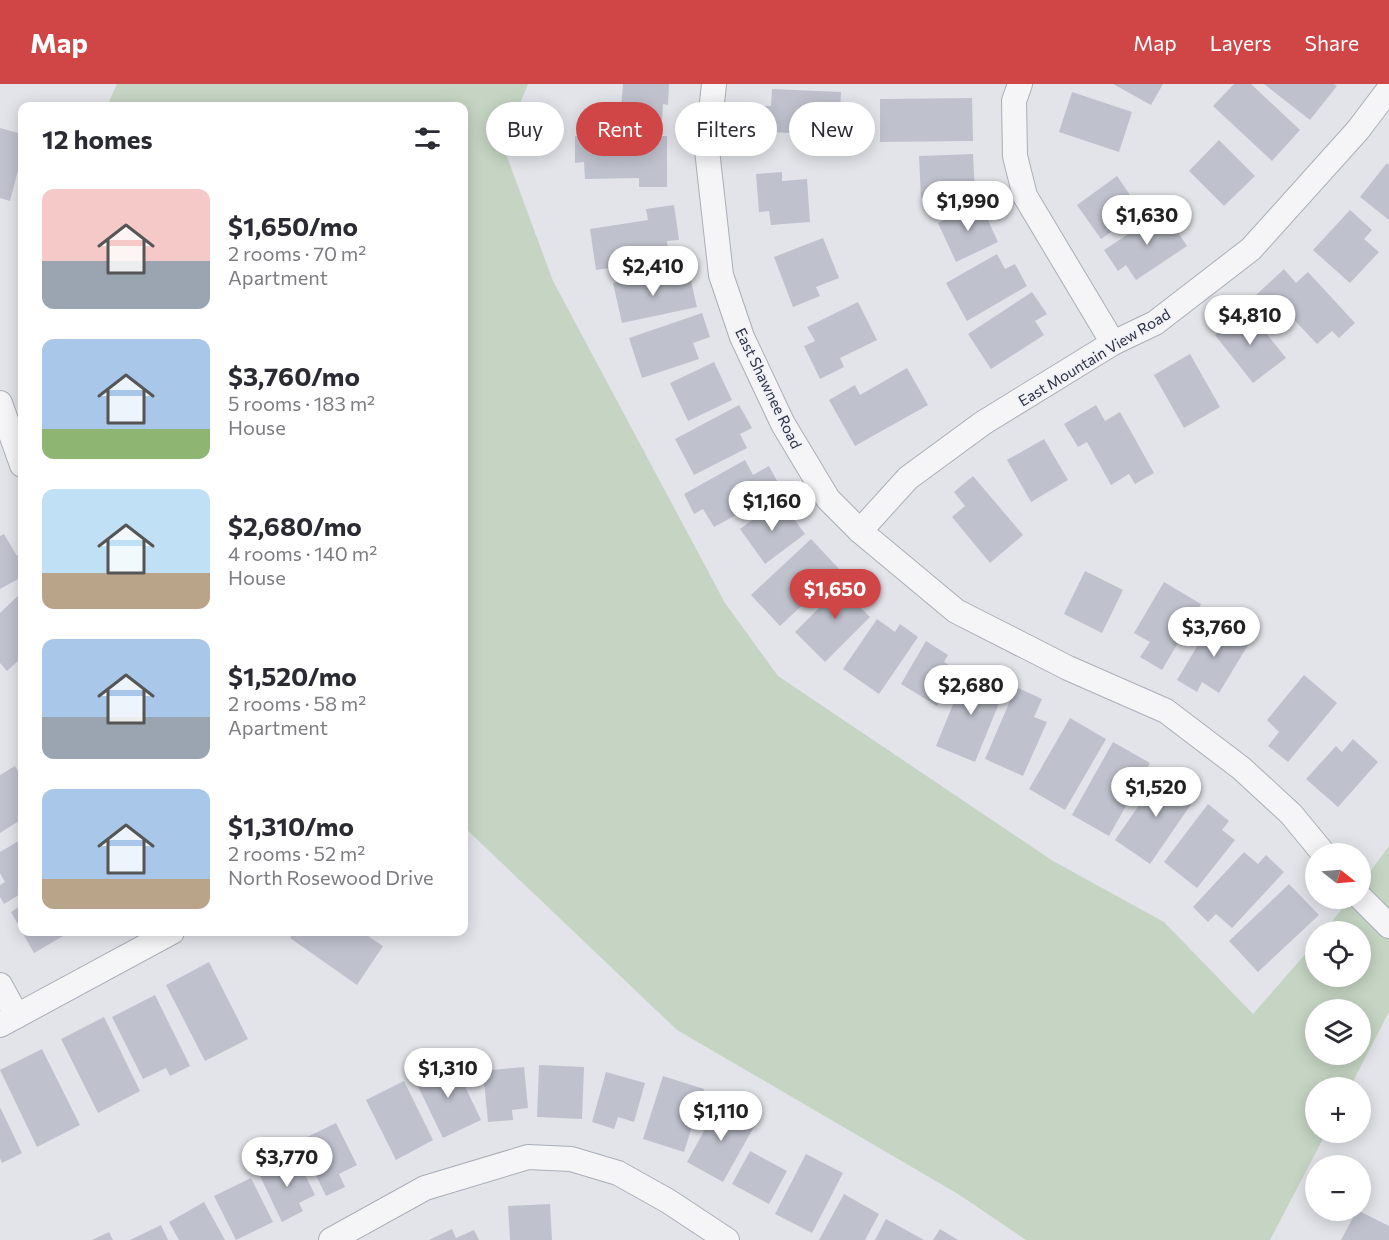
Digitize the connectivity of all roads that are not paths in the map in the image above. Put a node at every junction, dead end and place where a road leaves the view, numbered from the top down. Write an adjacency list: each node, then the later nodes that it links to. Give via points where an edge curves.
1 (714, 84): 7 (street, East Shawnee Road, via 707,150 722,275 742,337 783,424 828,499)
2 (1020, 84): 4 (street, via 1014,101 1015,156 1025,196)
3 (1389, 89): 4 (street, East Mountain View Road, via 1358,130 1251,249 1155,323)
4 (1113, 343): 7 (street, East Mountain View Road, via 983,423 908,478)
5 (0, 403): 6 (street)
6 (18, 454)
7 (860, 531): 8 (street, East Shawnee Road, via 956,611 1068,668 1166,711 1241,768 1291,814)
8 (1315, 843)
9 (1371, 908): 10 (street)
10 (1389, 926)
11 (165, 936): 13 (street)
12 (0, 985): 13 (street)
13 (8, 1021)
14 (331, 1240): 15 (street, via 425,1188 528,1157 571,1159 618,1173)
15 (727, 1240)

